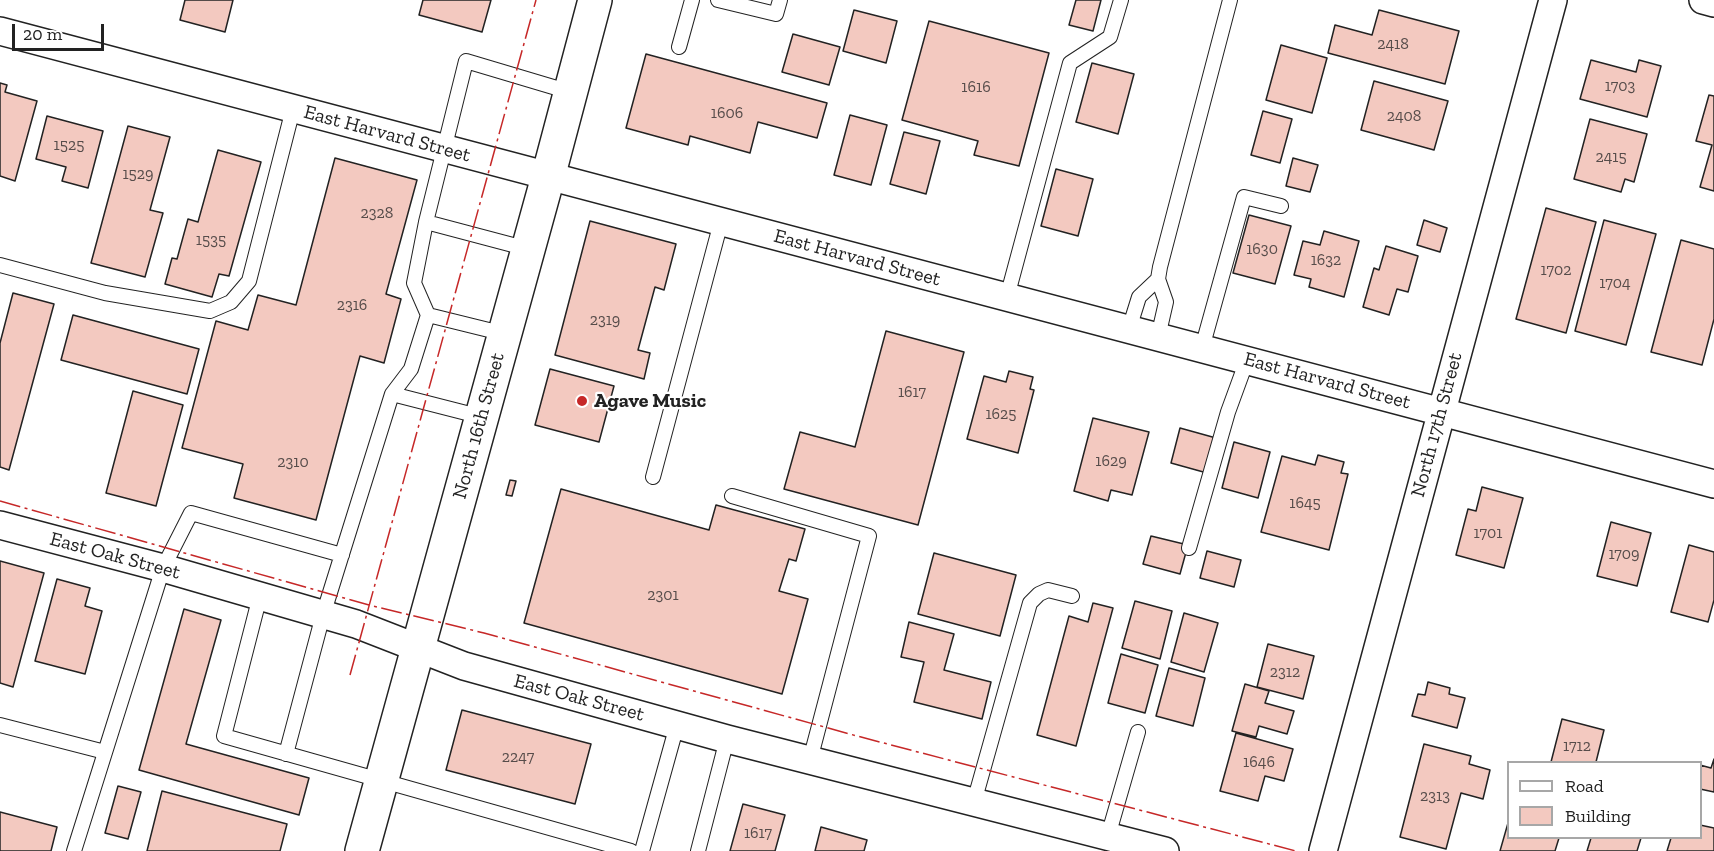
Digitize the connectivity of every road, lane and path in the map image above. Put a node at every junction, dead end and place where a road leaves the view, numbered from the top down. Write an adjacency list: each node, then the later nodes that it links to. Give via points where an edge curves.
1 (595, 0): 12 (main road, North 16th Street)
2 (692, 0): 11 (lane)
3 (718, 0): 4 (lane, via 776,14)
4 (780, 0)
5 (1120, 0): 22 (lane, via 1110,37 1070,63)
6 (1230, 0): 21 (lane)
7 (1703, 0): 9 (street)
8 (1549, 1): 30 (street, North 17th Street)
9 (1714, 3)
10 (0, 31): 13 (street, East Harvard Street)
11 (679, 47)
12 (570, 92): 14 (lane, via 466,62); 15 (main road, North 16th Street)
13 (293, 109): 14 (street, East Harvard Street); 20 (lane, via 249,281 231,302 210,311 105,293)
14 (443, 149): 15 (street, East Harvard Street); 17 (lane)
15 (548, 177): 18 (street, East Harvard Street); 19 (main road, North 16th Street)
16 (1281, 206): 27 (lane, via 1244,197)
17 (426, 222): 19 (lane); 23 (lane, via 414,283)
18 (721, 222): 22 (street, East Harvard Street); 32 (lane)
19 (528, 249): 25 (main road, North 16th Street)
20 (0, 265)
21 (1158, 279): 24 (lane, via 1139,297); 26 (lane, via 1166,302)
22 (1007, 297): 24 (street, East Harvard Street)
23 (428, 315): 25 (lane); 29 (lane, via 411,369)
24 (1130, 329): 26 (street, East Harvard Street)
25 (505, 334): 31 (main road, North 16th Street)
26 (1158, 337): 27 (street, East Harvard Street)
27 (1202, 348): 28 (street, East Harvard Street)
28 (1247, 360): 30 (street, East Harvard Street); 36 (lane)
29 (392, 394): 31 (lane); 37 (lane)
30 (1440, 410): 33 (street, East Harvard Street); 59 (street, North 17th Street)
31 (482, 417): 42 (main road, North 16th Street)
32 (653, 477)
33 (1714, 484)
34 (732, 496): 49 (lane, via 869,536)
35 (0, 525): 38 (street, East Oak Street)
36 (1188, 548)
37 (342, 555): 38 (lane, via 191,513); 41 (lane)
38 (163, 568): 39 (street, East Oak Street); 47 (lane)
39 (260, 596): 41 (street, East Oak Street); 48 (lane, via 224,736)
40 (1072, 596): 51 (lane, via 1048,590 1030,603)
41 (323, 615): 42 (street, East Oak Street, via 369,628); 48 (lane)
42 (419, 649): 44 (street, East Oak Street, via 464,666); 50 (main road, North 16th Street)
43 (0, 725): 47 (lane)
44 (677, 725): 46 (street, East Oak Street); 56 (lane)
45 (1137, 732): 52 (lane)
46 (727, 739): 49 (street, East Oak Street); 57 (lane)
47 (105, 752): 53 (lane)
48 (286, 754): 50 (lane)
49 (810, 760): 51 (street, East Oak Street)
50 (381, 782): 54 (main road, North 16th Street); 55 (lane)
51 (974, 802): 52 (street, East Oak Street)
52 (1108, 836): 58 (street, East Oak Street)
53 (74, 851)
54 (362, 851)
55 (631, 851)
56 (642, 851)
57 (698, 851)
58 (1165, 851)
59 (1323, 851)

